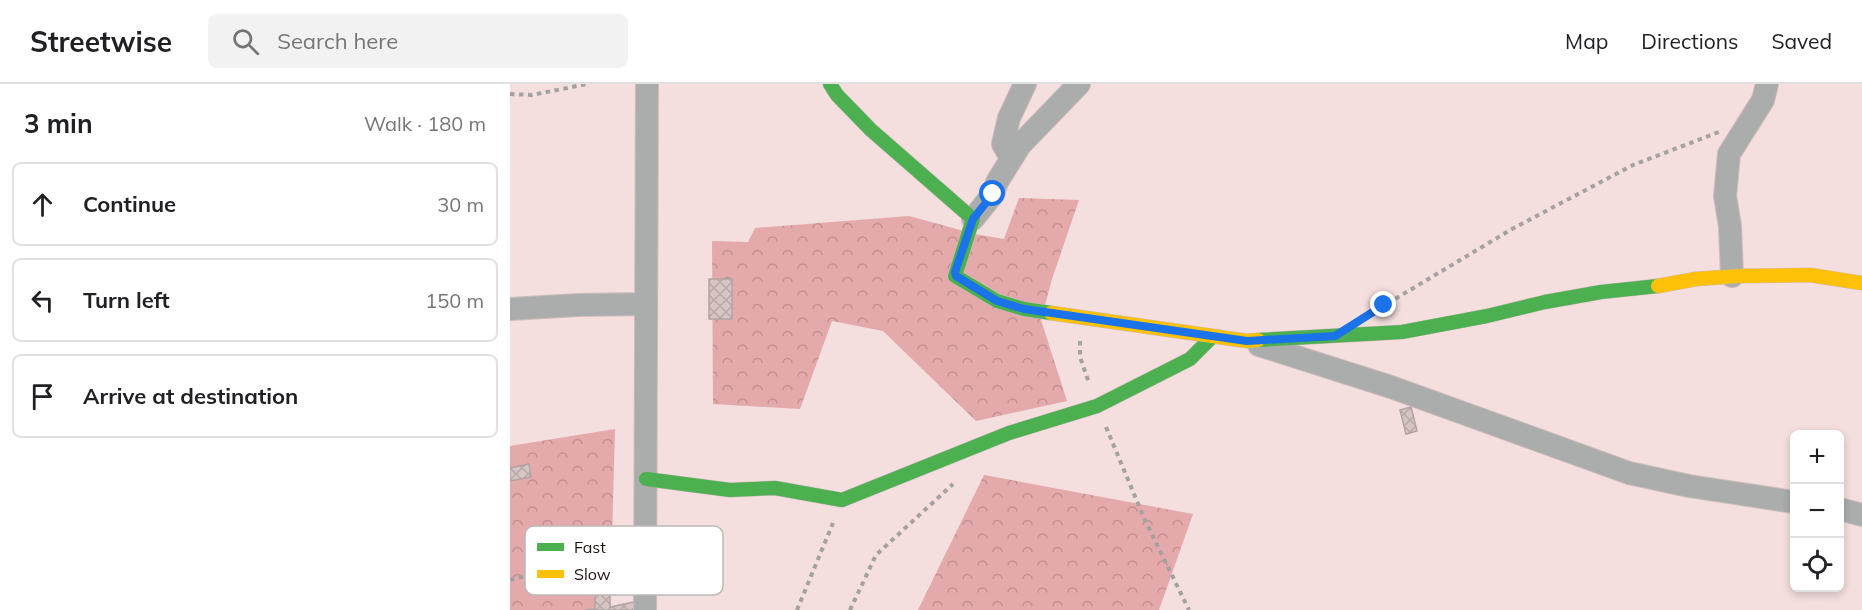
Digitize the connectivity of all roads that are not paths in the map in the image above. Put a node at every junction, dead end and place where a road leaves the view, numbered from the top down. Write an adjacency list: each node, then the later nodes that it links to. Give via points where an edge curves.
1 (647, 84): 10 (street)
2 (830, 84): 7 (street, via 871,130)
3 (1025, 84): 6 (street, via 1009,118 1003,144)
4 (1079, 84): 6 (street)
5 (1767, 84): 8 (street, via 1763,100 1729,154 1725,196)
6 (1011, 158): 7 (street, via 993,194)
7 (973, 219): 12 (street, via 956,276 997,301 1024,309)
8 (1732, 276): 9 (street, via 1810,275); 13 (street, via 1601,292 1402,332)
9 (1862, 282)
10 (646, 304): 11 (street); 14 (street)
11 (510, 309)
12 (1212, 337): 13 (street); 14 (street, via 1190,359 1097,406 1009,433 842,500 775,488 730,490)
13 (1247, 341): 15 (street, via 1391,387 1629,473)
14 (646, 479): 18 (street)
15 (1790, 501)
16 (1844, 510): 17 (street)
17 (1862, 515)
18 (646, 526)
19 (645, 595): 20 (street)
20 (645, 610)

